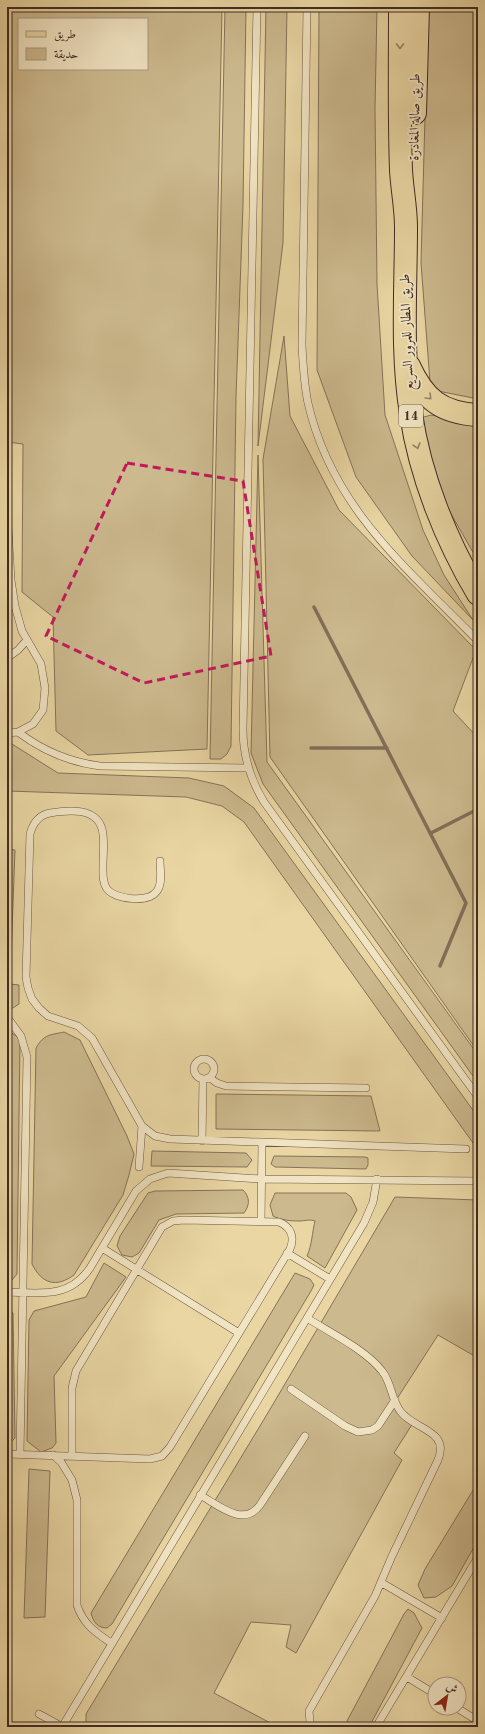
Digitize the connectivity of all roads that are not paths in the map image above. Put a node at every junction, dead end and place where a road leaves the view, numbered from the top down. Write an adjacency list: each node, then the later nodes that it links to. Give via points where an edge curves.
1 (257, 7): 17 (lane, via 243,729)
2 (307, 7): 13 (lane, via 302,345 304,374 312,416 326,456 353,506 389,551)
3 (400, 7): 5 (main road, one-way to 5, via 401,169)
4 (418, 7): 5 (main road, طريق صالة المغادرة, via 414,158 411,202)
5 (406, 226): 6 (main road, طريق المطار للمرور السريع / 14)
6 (406, 351): 7 (main road, one-way to 7, via 407,361 419,386 438,405 450,411); 10 (main road, طريق المطار للمرور السريع / 14, one-way to 10, via 410,413 428,482 455,548)
7 (478, 415)
8 (7, 511): 9 (lane)
9 (8, 548): 11 (lane)
10 (478, 594)
11 (11, 606): 12 (lane)
12 (27, 640): 14 (lane); 15 (lane, via 41,664 45,702 34,724)
13 (478, 641)
14 (7, 658)
15 (18, 732): 16 (lane); 17 (lane, via 43,749 85,764)
16 (7, 733)
17 (248, 768): 21 (lane, via 264,802)
18 (160, 861): 22 (lane, via 160,882 155,893 147,897 121,897 111,893 104,884 103,834 100,823 92,815 80,811 49,813 35,822 30,834 26,977 32,999 48,1016 78,1026 92,1038)
19 (7, 1017): 36 (lane, via 21,1036 27,1057)
20 (366, 1088): 23 (lane, via 226,1086 206,1078)
21 (478, 1097)
22 (142, 1126): 23 (lane, via 148,1132 162,1138); 26 (lane)
23 (202, 1141): 24 (lane)
24 (262, 1143): 25 (lane); 27 (lane)
25 (466, 1149)
26 (139, 1167)
27 (261, 1179): 28 (lane); 30 (lane); 31 (lane, via 178,1173 159,1175 136,1190)
28 (377, 1179): 29 (lane); 34 (lane, via 369,1213)
29 (478, 1182)
30 (260, 1222): 32 (lane, via 279,1222 288,1228 293,1238); 33 (lane, via 172,1221 159,1231)
31 (102, 1248): 33 (lane); 36 (lane, via 84,1277 72,1286 57,1292)
32 (287, 1253): 34 (lane); 38 (lane)
33 (136, 1270): 38 (lane); 45 (lane, via 76,1372 72,1388)
34 (330, 1279): 37 (lane)
35 (7, 1292): 36 (lane)
36 (22, 1293): 43 (lane)
37 (307, 1318): 40 (lane, via 371,1359 387,1378); 46 (lane)
38 (239, 1333): 45 (lane, via 170,1447 162,1456 150,1459)
39 (291, 1389): 40 (lane, via 344,1426 358,1432 372,1430 378,1426)
40 (395, 1400): 48 (lane, via 406,1417 436,1436 441,1454 392,1556)
41 (305, 1436): 46 (lane, via 260,1505 251,1514 238,1515)
42 (7, 1454): 43 (lane)
43 (20, 1454): 44 (lane)
44 (53, 1455): 45 (lane); 50 (lane, via 64,1466 72,1480 77,1500 77,1605 86,1624)
45 (72, 1456)
46 (200, 1495): 50 (lane)
47 (478, 1557): 49 (lane)
48 (382, 1583): 49 (lane); 57 (lane, via 309,1711)
49 (442, 1618): 51 (lane)
50 (111, 1643): 56 (lane)
51 (407, 1677): 52 (lane); 58 (lane)
52 (427, 1689)
53 (39, 1714): 56 (lane)
54 (467, 1714): 55 (lane)
55 (478, 1721)
56 (62, 1727)
57 (313, 1727)
58 (376, 1727)

